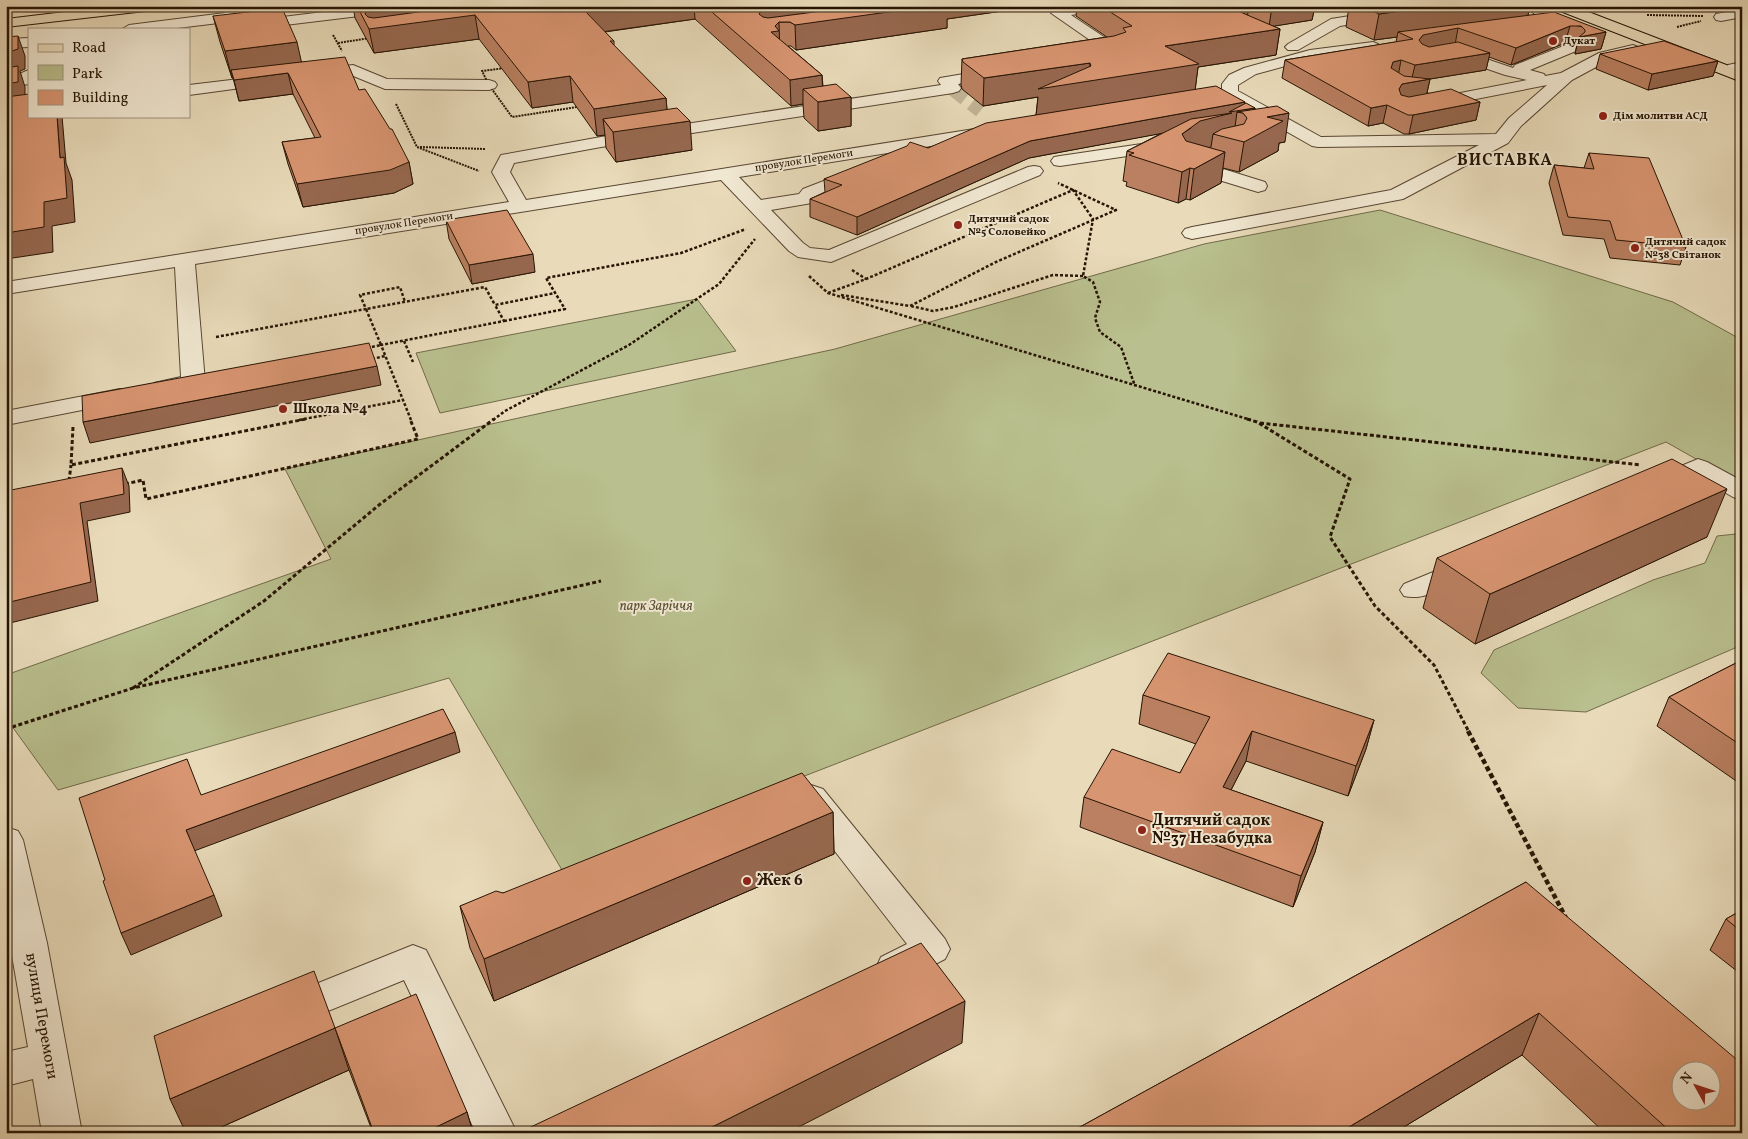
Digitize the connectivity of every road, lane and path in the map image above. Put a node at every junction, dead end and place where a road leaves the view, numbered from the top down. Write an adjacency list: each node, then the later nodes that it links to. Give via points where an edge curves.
1 (154, 6): 14 (main road)
2 (409, 6): 11 (street)
3 (1104, 6): 30 (street, via 1058,13 1108,49)
4 (1456, 6): 26 (street, via 1336,22)
5 (1528, 6): 15 (path)
6 (1560, 6): 12 (main road)
7 (1572, 6): 33 (main road)
8 (1742, 13): 13 (street)
9 (1646, 15): 13 (path)
10 (233, 17): 11 (street); 16 (street); 17 (street)
11 (324, 17): 21 (path)
12 (1588, 17): 15 (street); 24 (main road)
13 (1721, 17)
14 (6, 23)
15 (1540, 25)
16 (138, 28)
17 (190, 32)
18 (378, 37): 21 (path)
19 (1276, 39): 26 (street)
20 (28, 42): 22 (street)
21 (338, 42): 31 (path)
22 (6, 44)
23 (1386, 45): 28 (street)
24 (1659, 45): 33 (main road); 34 (street, via 1604,56)
25 (1596, 46): 35 (street, via 1544,68)
26 (1293, 47): 28 (street)
27 (1571, 48): 35 (street, via 1558,56 1521,68 1523,73)
28 (1310, 55): 43 (street, via 1235,78 1230,84)
29 (1436, 55): 35 (street, via 1455,52 1496,67)
30 (1092, 58)
31 (353, 70): 38 (street); 41 (street)
32 (1014, 70): 45 (street, via 946,81 953,88)
33 (1740, 71)
34 (1566, 76): 35 (street); 53 (street, via 1515,122)
35 (1539, 77): 40 (street); 46 (street)
36 (6, 83): 37 (street)
37 (27, 84)
38 (385, 84): 39 (street); 56 (path)
39 (489, 85): 47 (path, via 512,117); 47 (path, via 482,71 612,54 649,96)
40 (1429, 88)
41 (190, 90)
42 (829, 92): 45 (street)
43 (1230, 93): 44 (street); 50 (street)
44 (1172, 102)
45 (843, 105): 66 (street, via 507,159 501,172)
46 (1415, 106)
47 (574, 107): 48 (path)
48 (593, 108)
49 (998, 122): 63 (street, провулок Перемоги)
50 (1289, 126): 51 (street); 52 (street)
51 (1260, 131)
52 (1305, 135): 53 (street, via 1318,142); 54 (street)
53 (1502, 139): 70 (street, via 1396,194)
54 (1277, 140)
55 (1174, 144): 60 (street)
56 (417, 147): 57 (path); 62 (path)
57 (492, 150)
58 (1211, 152): 64 (street, via 1189,165)
59 (904, 155): 67 (street, via 810,194 805,199)
60 (1060, 161)
61 (1034, 171): 65 (path); 67 (street, via 831,256 805,253 796,247)
62 (487, 174)
63 (726, 174): 66 (street, провулок Перемоги); 67 (street)
64 (1258, 186)
65 (1073, 190): 68 (path); 68 (path, via 1116,210); 77 (path, via 866,280)
66 (520, 205): 72 (street, провулок Перемоги)
67 (759, 206)
68 (1093, 220): 74 (path); 80 (path, via 996,262)
69 (754, 226): 76 (path, via 681,253 546,278)
70 (1192, 233)
71 (759, 237): 104 (path, via 753,240 719,284 629,345 506,411 379,505 264,601)
72 (185, 259): 75 (street, провулок Перемоги); 92 (street, via 193,382)
73 (807, 274): 77 (path)
74 (1083, 276): 80 (path, via 1054,275 933,311); 90 (path, via 1093,282 1100,302 1095,318 1100,332 1121,347)
75 (6, 288)
76 (556, 293): 79 (path); 82 (path, via 565,309)
77 (828, 293): 80 (path); 90 (path)
78 (405, 302): 79 (path, via 485,287); 81 (path); 81 (path, via 400,287 360,295)
79 (495, 305): 82 (path)
80 (910, 306)
81 (366, 309): 83 (path, via 214,337); 85 (path)
82 (504, 321): 84 (path)
83 (213, 329)
84 (404, 340): 85 (path); 89 (path)
85 (381, 345): 86 (path); 87 (path)
86 (362, 349)
87 (385, 356): 88 (path); 91 (path)
88 (366, 360)
89 (413, 362)
90 (1135, 386): 93 (path)
91 (403, 400): 96 (path); 97 (path, via 418,439 146,498 144,480)
92 (6, 418)
93 (1256, 422): 95 (path); 108 (path, via 1350,479 1330,537 1375,606 1434,665)
94 (73, 426): 96 (path)
95 (1626, 464)
96 (71, 465): 98 (path)
97 (124, 484)
98 (68, 488)
99 (1742, 492): 100 (street, via 1698,467)
100 (1634, 495)
101 (1487, 558): 103 (street)
102 (601, 580): 104 (path)
103 (1414, 590)
104 (133, 688): 105 (path)
105 (6, 729)
106 (783, 807): 109 (street, via 810,796 932,949)
107 (6, 840): 111 (street, вулиця Перемоги, via 29,942)
108 (1566, 918)
109 (861, 985)
110 (259, 1024): 114 (street, via 413,960)
111 (49, 1058): 112 (street); 113 (street, вулиця Перемоги)
112 (6, 1069)
113 (62, 1133)
114 (497, 1133)

